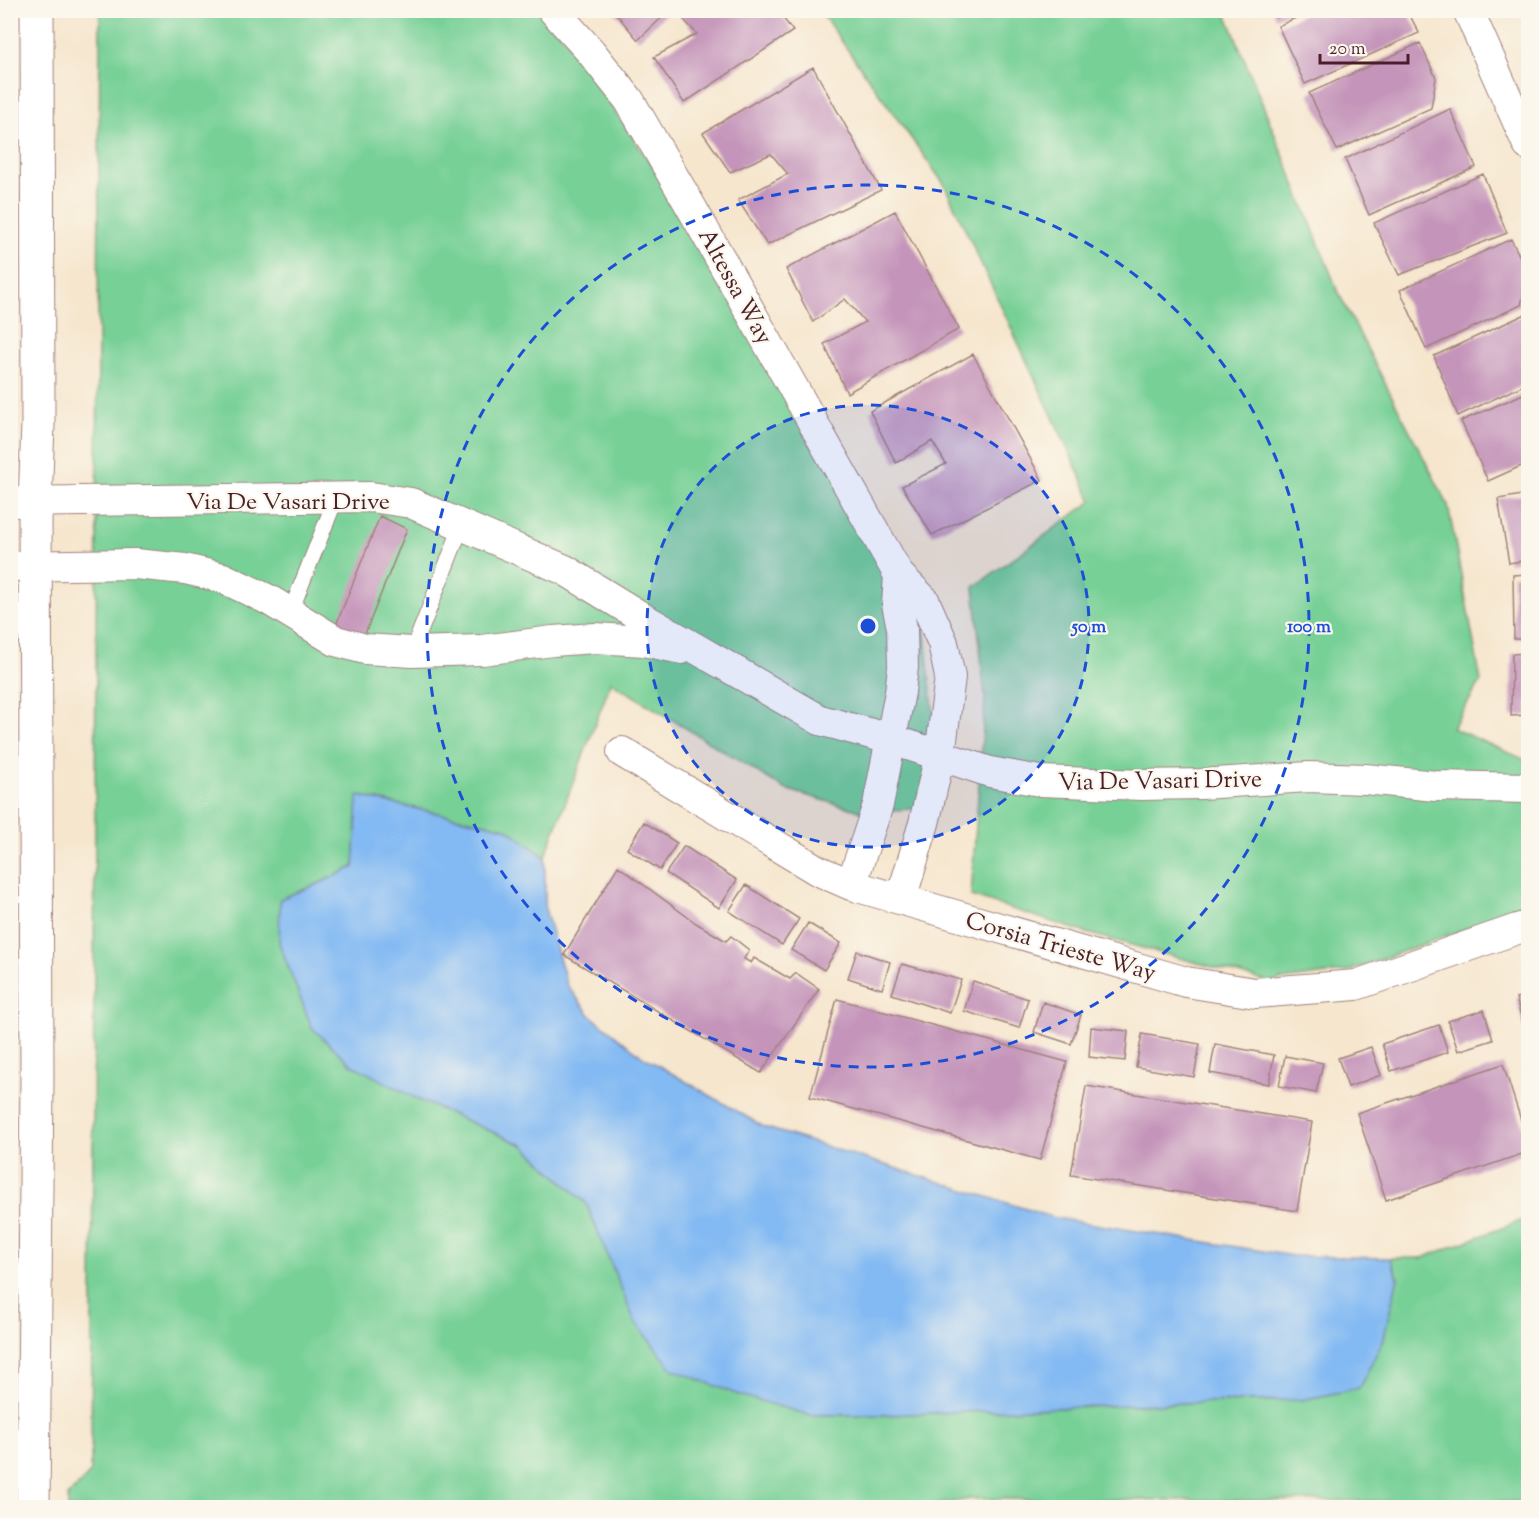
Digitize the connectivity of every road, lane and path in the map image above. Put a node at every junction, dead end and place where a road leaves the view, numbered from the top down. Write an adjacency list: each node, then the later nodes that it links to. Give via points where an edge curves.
1 (37, 10): 6 (main road, via 38,424)
2 (553, 10): 9 (street, Altessa Way, via 629,100)
3 (1467, 10): 4 (street)
4 (1528, 145)
5 (336, 498): 6 (street, Via De Vasari Drive); 7 (street, Via De Vasari Drive, via 371,497 411,503); 10 (lane)
6 (23, 502): 8 (main road)
7 (462, 525): 11 (lane); 12 (street, Via De Vasari Drive, via 566,570)
8 (23, 566): 10 (street, Via De Vasari Drive, via 135,564 185,569 223,578); 20 (main road, via 37,1079)
9 (899, 575): 13 (street, via 897,604 903,667); 15 (street, Altessa Way, via 924,600 944,643 950,677)
10 (290, 613): 11 (street, Via De Vasari Drive, via 336,641 365,649)
11 (412, 652): 12 (street, Via De Vasari Drive, via 482,650 595,638 644,641)
12 (708, 655): 13 (street, Via De Vasari Drive, via 820,720)
13 (890, 740): 15 (street, Via De Vasari Drive); 17 (street, via 878,805)
14 (622, 752): 17 (street, Corsia Trieste Way, via 817,870)
15 (940, 755): 16 (street, Via De Vasari Drive, via 990,772 1040,781 1142,785 1308,777); 18 (street, Altessa Way)
16 (1528, 788)
17 (851, 885): 18 (street, Corsia Trieste Way)
18 (901, 899): 19 (street, Corsia Trieste Way, via 1186,982 1256,993 1356,985)
19 (1528, 926)
20 (33, 1508)

